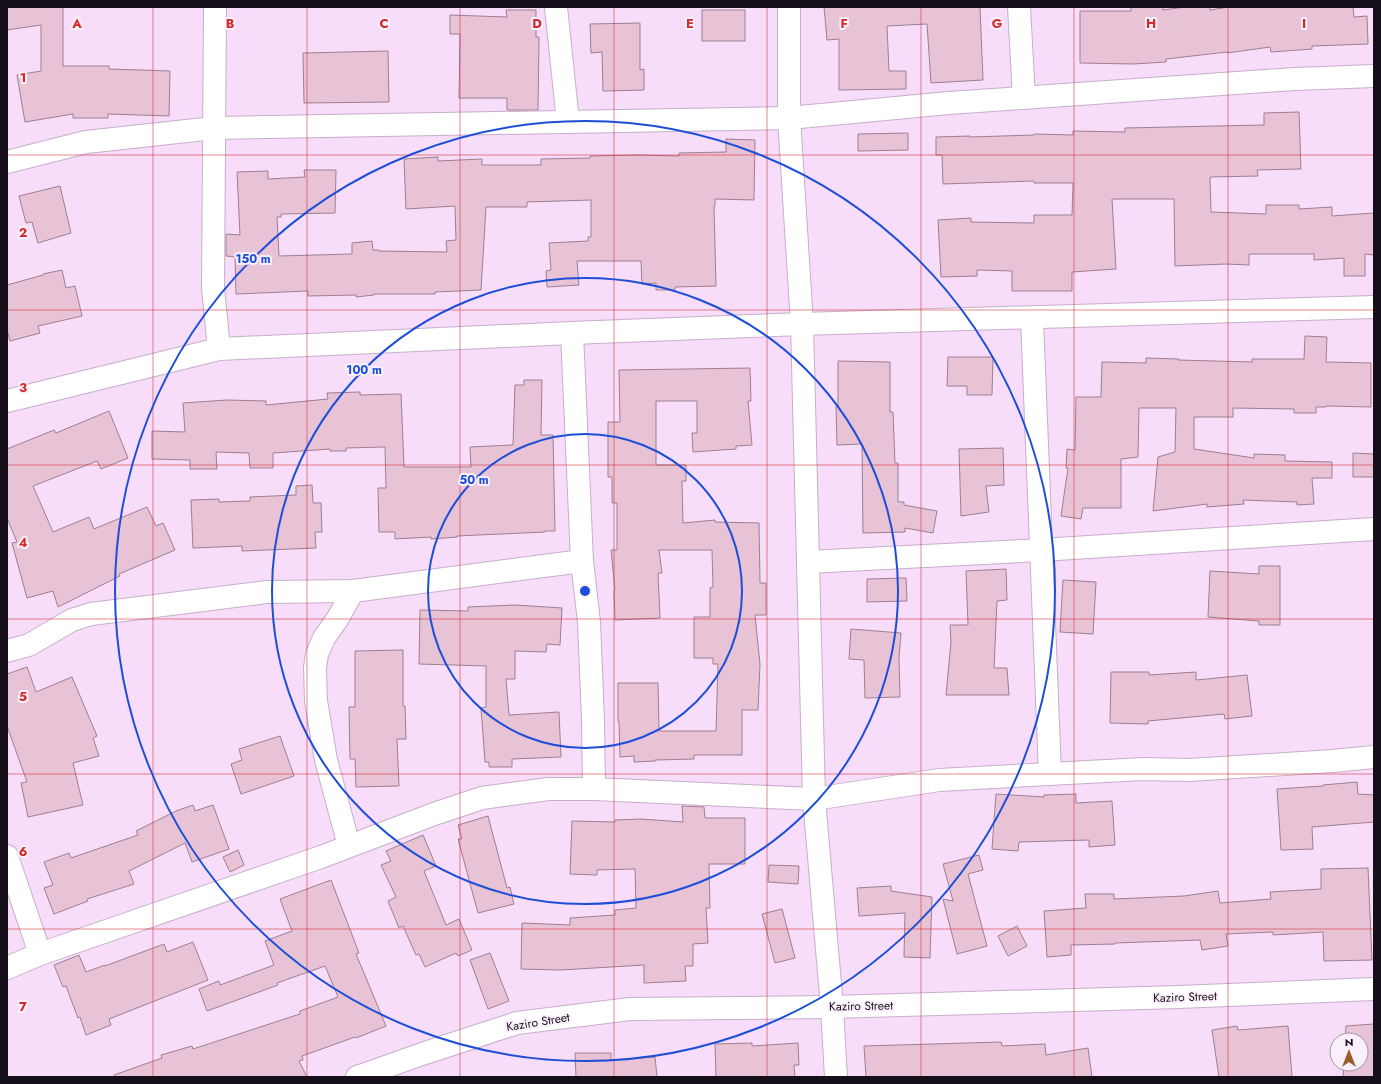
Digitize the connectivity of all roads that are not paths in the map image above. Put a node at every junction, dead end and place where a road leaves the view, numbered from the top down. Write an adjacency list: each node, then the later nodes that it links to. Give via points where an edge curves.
1 (215, 7): 9 (street)
2 (556, 7): 8 (street)
3 (789, 7): 7 (street)
4 (1019, 7): 6 (street)
5 (1374, 76): 6 (street)
6 (1024, 98): 7 (street)
7 (789, 118): 8 (street); 13 (street)
8 (568, 122): 9 (street)
9 (214, 128): 10 (street, via 86,142); 15 (street, via 213,288)
10 (7, 162)
11 (1374, 307): 12 (street)
12 (1032, 318): 13 (street); 18 (street)
13 (802, 324): 14 (street); 20 (street)
14 (572, 333): 15 (street); 19 (street)
15 (220, 349): 16 (street)
16 (7, 401)
17 (1374, 529): 18 (street)
18 (1041, 550): 20 (street); 24 (street)
19 (582, 561): 21 (street); 25 (street, via 594,725)
20 (808, 562): 26 (street)
21 (353, 591): 22 (street, via 267,592 91,614 72,620 29,645); 27 (street, via 316,654 315,668 316,701 326,760)
22 (7, 651)
23 (1374, 757): 24 (street, via 1189,770 1143,769)
24 (1050, 774): 26 (street, via 939,780)
25 (594, 789): 26 (street); 27 (street, via 548,789 482,798)
26 (814, 799): 32 (street)
27 (349, 846): 29 (street)
28 (7, 856): 29 (street)
29 (40, 954): 30 (street)
30 (7, 968)
31 (1374, 989): 32 (street, Kaziro Street)
32 (832, 1007): 33 (street, Kaziro Street, via 630,1009 517,1023); 34 (street)
33 (357, 1077)
34 (836, 1077)

